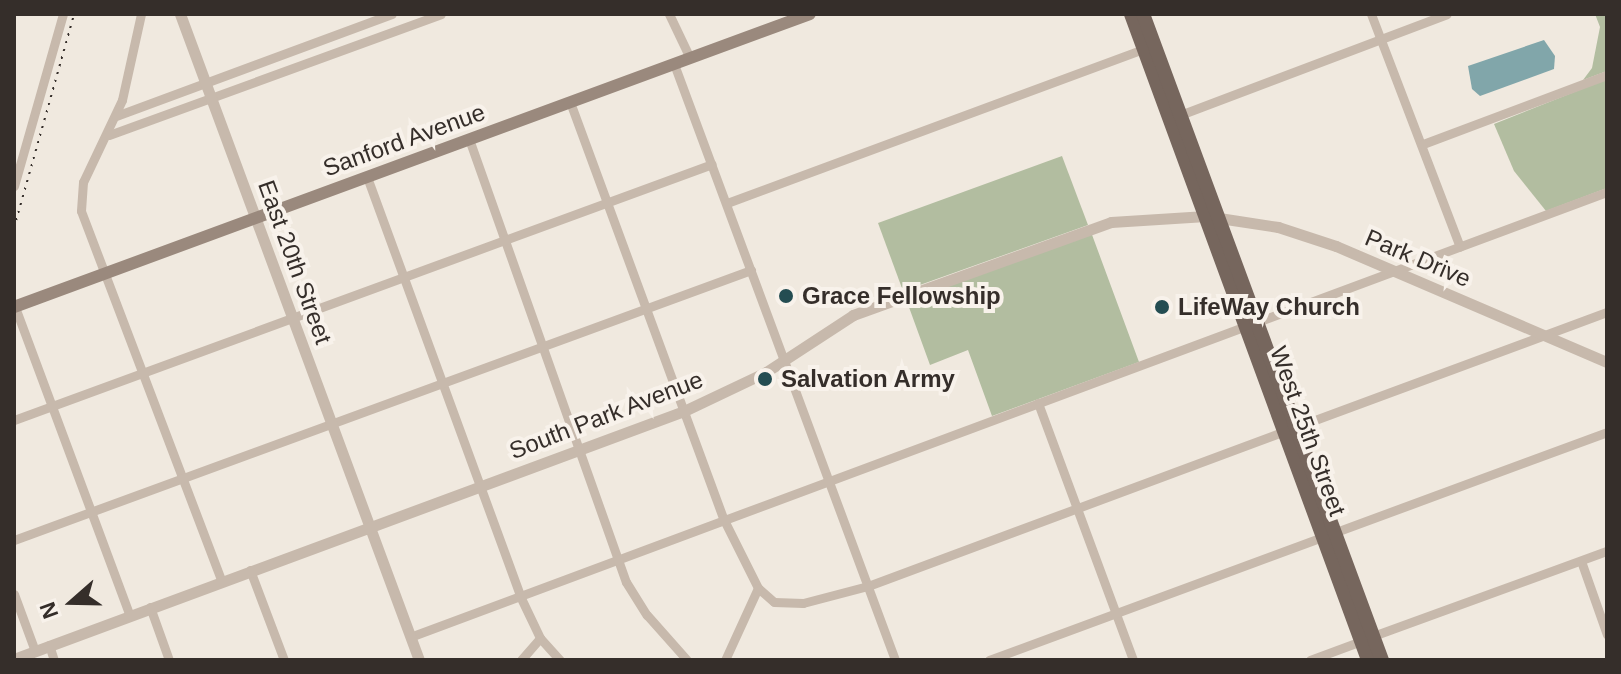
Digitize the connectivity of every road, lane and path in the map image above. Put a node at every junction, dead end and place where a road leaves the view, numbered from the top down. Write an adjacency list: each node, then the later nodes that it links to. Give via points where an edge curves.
1 (63, 14): 29 (street)
2 (141, 14): 23 (street)
3 (180, 14): 19 (street, East 20th Street)
4 (392, 14): 19 (street)
5 (441, 14): 20 (street)
6 (669, 14): 15 (street)
7 (810, 14): 15 (main road, Sanford Avenue)
8 (1131, 14): 12 (main road)
9 (1143, 14): 16 (main road)
10 (1371, 14): 13 (street)
11 (1447, 14): 13 (street)
12 (1136, 29): 14 (main road); 16 (main road)
13 (1381, 38): 22 (street); 26 (street)
14 (1144, 49): 32 (street); 33 (main road)
15 (690, 58): 17 (main road, Sanford Avenue)
16 (1161, 63): 22 (main road)
17 (674, 64): 21 (main road, Sanford Avenue); 27 (street)
18 (1607, 75): 26 (street)
19 (205, 84): 20 (street, East 20th Street); 23 (street)
20 (211, 100): 24 (street); 34 (street, East 20th Street)
21 (570, 102): 25 (main road, Sanford Avenue); 31 (street)
22 (1180, 115): 33 (main road)
23 (116, 116): 24 (street)
24 (109, 135): 39 (street, via 90,164 79,196)
25 (469, 139): 28 (main road, Sanford Avenue); 35 (street)
26 (1423, 144): 36 (street)
27 (712, 164): 31 (street); 32 (street)
28 (367, 177): 34 (main road, Sanford Avenue); 40 (street)
29 (14, 186)
30 (1607, 192): 36 (street)
31 (608, 202): 35 (street); 42 (street)
32 (727, 203): 37 (street)
33 (1212, 217): 38 (street, Park Drive, via 1309,236); 45 (main road, West 25th Street); 48 (street, South Park Avenue, via 1127,219 1090,228 853,315)
34 (256, 218): 39 (main road, Sanford Avenue); 44 (street, East 20th Street)
35 (506, 239): 40 (street); 47 (street)
36 (1460, 247): 38 (street)
37 (751, 270): 42 (street); 48 (street)
38 (1392, 271): 45 (street); 46 (street, Park Drive)
39 (104, 274): 41 (main road, Sanford Avenue); 50 (street)
40 (403, 276): 44 (street); 51 (street)
41 (14, 307): 53 (street)
42 (646, 307): 47 (street); 54 (street)
43 (1607, 312): 46 (street)
44 (292, 317): 50 (street); 56 (street, East 20th Street)
45 (1252, 324): 52 (street); 57 (main road, West 25th Street); 57 (main road, West 25th Street, via 1266,380)
46 (1544, 336): 49 (street, Park Drive); 57 (street)
47 (545, 344): 51 (street); 59 (street)
48 (785, 360): 54 (street, South Park Avenue); 61 (street)
49 (1607, 362)
50 (143, 372): 53 (street); 60 (street)
51 (441, 380): 56 (street); 62 (street)
52 (1038, 403): 61 (street); 63 (street)
53 (51, 407): 55 (street); 64 (street)
54 (684, 411): 59 (street, South Park Avenue); 65 (street)
55 (14, 420)
56 (330, 421): 60 (street); 66 (street, East 20th Street)
57 (1290, 429): 63 (street); 67 (main road, West 25th Street)
58 (1607, 432): 67 (street)
59 (581, 450): 62 (street, South Park Avenue); 70 (street)
60 (181, 477): 64 (street); 73 (street)
61 (829, 481): 65 (street); 74 (street)
62 (480, 486): 66 (street, South Park Avenue); 77 (street)
63 (1077, 508): 74 (street); 79 (street)
64 (91, 511): 68 (street); 80 (street)
65 (724, 520): 70 (street); 75 (street)
66 (369, 526): 72 (street, South Park Avenue); 82 (street, East 20th Street)
67 (1328, 534): 79 (street); 84 (main road, West 25th Street)
68 (14, 540)
69 (1607, 551): 71 (street)
70 (619, 558): 77 (street); 94 (street, via 637,601)
71 (1581, 561): 81 (street); 84 (street)
72 (250, 570): 73 (street, South Park Avenue); 90 (street)
73 (221, 580): 78 (street, South Park Avenue)
74 (868, 586): 75 (street, via 803,603 774,602); 96 (street)
75 (758, 588): 95 (street)
76 (14, 594): 86 (street)
77 (520, 596): 82 (street); 83 (street)
78 (150, 607): 80 (street, South Park Avenue); 89 (street)
79 (1116, 613): 97 (street); 98 (street)
80 (129, 614): 85 (street, South Park Avenue)
81 (1607, 635)
82 (410, 637): 91 (street, East 20th Street)
83 (540, 638): 92 (street); 93 (street)
84 (1367, 638): 99 (street); 100 (main road, West 25th Street); 101 (main road, West 25th Street)
85 (49, 645): 86 (street, South Park Avenue); 88 (street)
86 (35, 651): 87 (street, South Park Avenue)
87 (14, 659)
88 (54, 660)
89 (169, 660)
90 (284, 660)
91 (419, 660)
92 (521, 660)
93 (560, 660)
94 (687, 660)
95 (725, 660)
96 (895, 660)
97 (989, 660)
98 (1133, 660)
99 (1310, 660)
100 (1368, 660)
101 (1382, 660)

